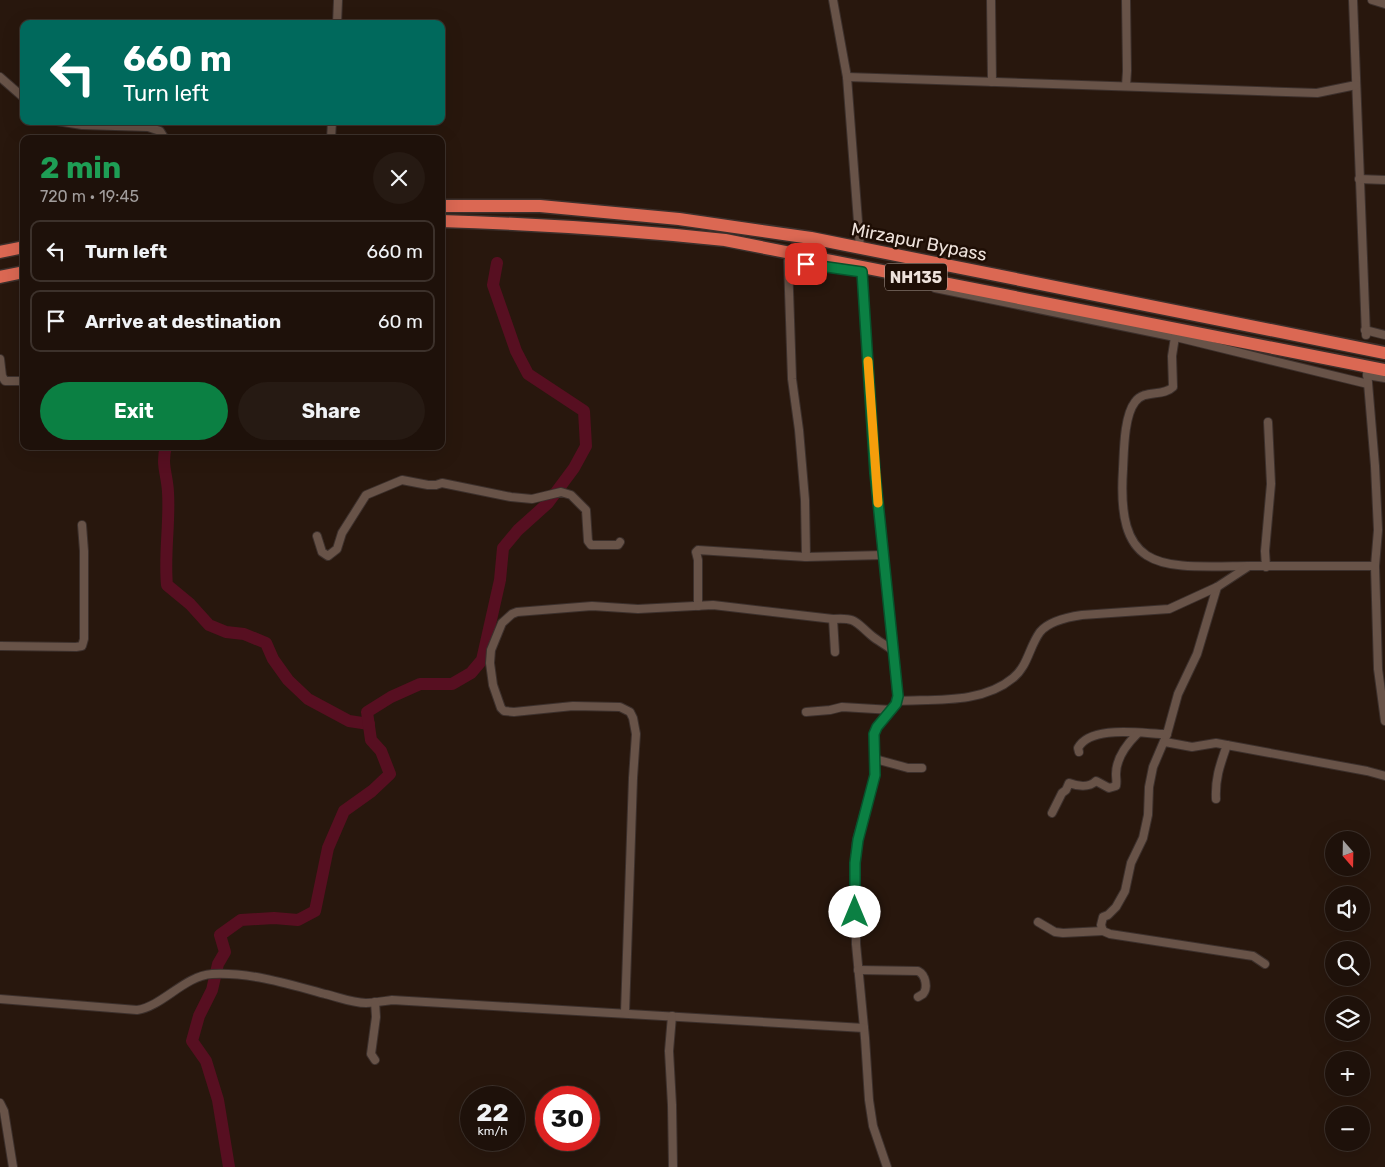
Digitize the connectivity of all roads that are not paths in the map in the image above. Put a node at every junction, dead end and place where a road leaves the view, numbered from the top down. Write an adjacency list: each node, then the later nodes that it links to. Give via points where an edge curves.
1 (338, 0): 8 (street)
2 (833, 0): 10 (street)
3 (991, 0): 11 (street)
4 (1126, 0): 13 (street)
5 (1353, 0): 12 (street)
6 (1372, 0): 7 (street)
7 (1385, 4)
8 (336, 20)
9 (0, 77): 14 (street)
10 (847, 77): 11 (street); 22 (street)
11 (992, 82): 13 (street)
12 (1356, 85): 13 (street, via 1317,93); 17 (street)
13 (1126, 86)
14 (19, 93)
15 (82, 125): 16 (street, via 148,127)
16 (162, 135)
17 (1359, 179): 18 (street); 27 (street, via 1366,333)
18 (1385, 180)
19 (445, 206): 22 (highway, Mirzapur Bypass / NH135, via 540,206 679,219)
20 (445, 222): 31 (highway, NH135, via 652,232 725,240)
21 (20, 248): 23 (highway)
22 (860, 248): 29 (highway, Mirzapur Bypass / NH135)
23 (0, 252)
24 (862, 272): 28 (street); 40 (street, via 875,473); 41 (street, via 788,261 792,379 805,500)
25 (20, 273): 26 (highway)
26 (0, 277)
27 (1385, 335)
28 (1175, 337): 34 (street); 42 (street, via 1173,387 1165,392 1142,396 1134,403 1129,418 1122,475 1125,524 1134,544 1164,564)
29 (1385, 353)
30 (0, 359): 33 (street, via 5,381)
31 (1385, 370)
32 (1385, 378): 34 (street, via 1367,373)
33 (20, 381)
34 (1368, 384): 37 (street)
35 (1268, 422): 44 (street, via 1271,484)
36 (82, 525): 48 (street, via 84,644 81,647)
37 (1381, 530): 43 (street)
38 (317, 536): 39 (street, via 322,552 328,556 337,549 342,533 366,495 402,480 428,485 442,483 532,499 560,492 571,495 586,510 590,546 618,545)
39 (620, 542)
40 (884, 555): 41 (street); 49 (street)
41 (806, 557): 46 (street, via 697,550)
42 (1249, 566): 44 (street); 45 (street)
43 (1375, 566): 44 (street); 54 (street, via 1378,669)
44 (1266, 567)
45 (1217, 587): 51 (street, via 1169,609 1082,615 1047,626 1013,678 979,695); 56 (street, via 1197,654 1174,705)
46 (698, 606): 47 (street, via 714,605); 71 (street, via 638,609 592,606 517,612 502,623 491,650 494,685 504,711 573,706 620,707 630,712 633,718 636,734)
47 (834, 619): 49 (street, via 858,622); 50 (street)
48 (0, 646)
49 (892, 650): 51 (street)
50 (835, 652)
51 (898, 701): 52 (street)
52 (892, 710): 53 (street, via 842,707); 59 (street, via 874,734)
53 (806, 712)
54 (1385, 721)
55 (1137, 734): 56 (street); 58 (street, via 1101,733 1084,739); 63 (street, via 1120,757 1116,786 1109,788 1096,781 1092,785 1069,783)
56 (1166, 738): 57 (street, via 1192,747 1209,743); 65 (street, via 1150,778 1143,838 1131,863 1121,900 1101,921)
57 (1227, 745): 61 (street); 62 (street, via 1215,783)
58 (1079, 752)
59 (875, 758): 60 (street); 67 (street, via 875,775 856,851)
60 (922, 768)
61 (1385, 776)
62 (1216, 799)
63 (1052, 814)
64 (1038, 922): 65 (street, via 1062,933)
65 (1103, 931): 66 (street, via 1253,956)
66 (1265, 964)
67 (858, 970): 68 (street, via 918,971 924,977 926,987); 73 (street)
68 (918, 997)
69 (0, 999): 70 (street, via 137,1010 148,1007 197,978 220,974 292,985 356,1002)
70 (375, 1002): 71 (street, via 392,1000); 74 (street, via 371,1054)
71 (624, 1013): 72 (street)
72 (672, 1016): 73 (street); 77 (street, via 669,1051)
73 (864, 1028): 78 (street, via 873,1126)
74 (374, 1060)
75 (0, 1102): 76 (street)
76 (13, 1167)
77 (673, 1167)
78 (887, 1167)

